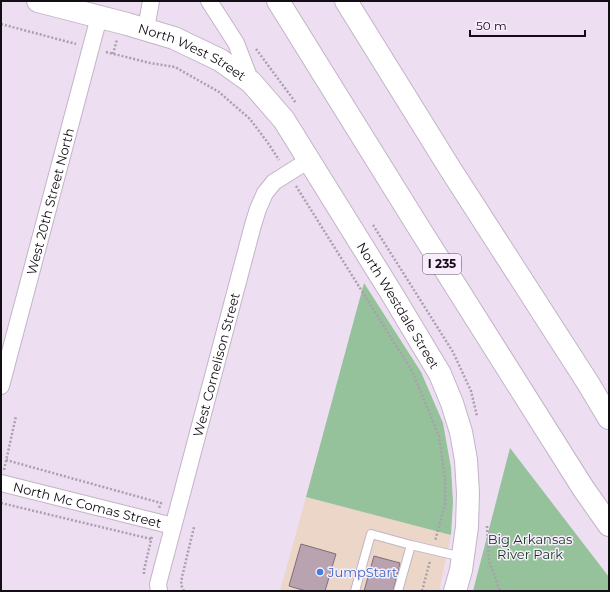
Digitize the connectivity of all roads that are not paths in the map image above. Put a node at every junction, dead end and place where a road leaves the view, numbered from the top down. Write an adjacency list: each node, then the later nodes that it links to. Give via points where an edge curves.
1 (38, 1): 6 (main road, North West Street)
2 (151, 1): 7 (street)
3 (209, 1): 8 (street, via 236,43)
4 (278, 1): 13 (main road, I 235, via 583,488)
5 (346, 1): 11 (main road)
6 (99, 17): 7 (main road, North West Street); 10 (street, West 20th Street North)
7 (146, 29): 8 (main road, North West Street, via 174,38 220,60)
8 (251, 82): 9 (main road, North West Street, via 284,120)
9 (309, 160): 14 (street, West Cornelison Street, via 274,182 265,193 258,209); 16 (main road, North Westdale Street, via 440,374 452,403 466,460 468,527)
10 (1, 386)
11 (609, 418)
12 (2, 479): 14 (street, North Mc Comas Street)
13 (609, 525)
14 (174, 526): 19 (street, West Cornelison Street, via 158,584)
15 (411, 545): 16 (lane); 17 (lane, via 371,534 367,566); 21 (lane)
16 (462, 557): 22 (main road, North Westdale Street)
17 (358, 582): 18 (lane); 20 (lane)
18 (366, 584)
19 (160, 591)
20 (355, 591)
21 (397, 591)
22 (455, 591)

